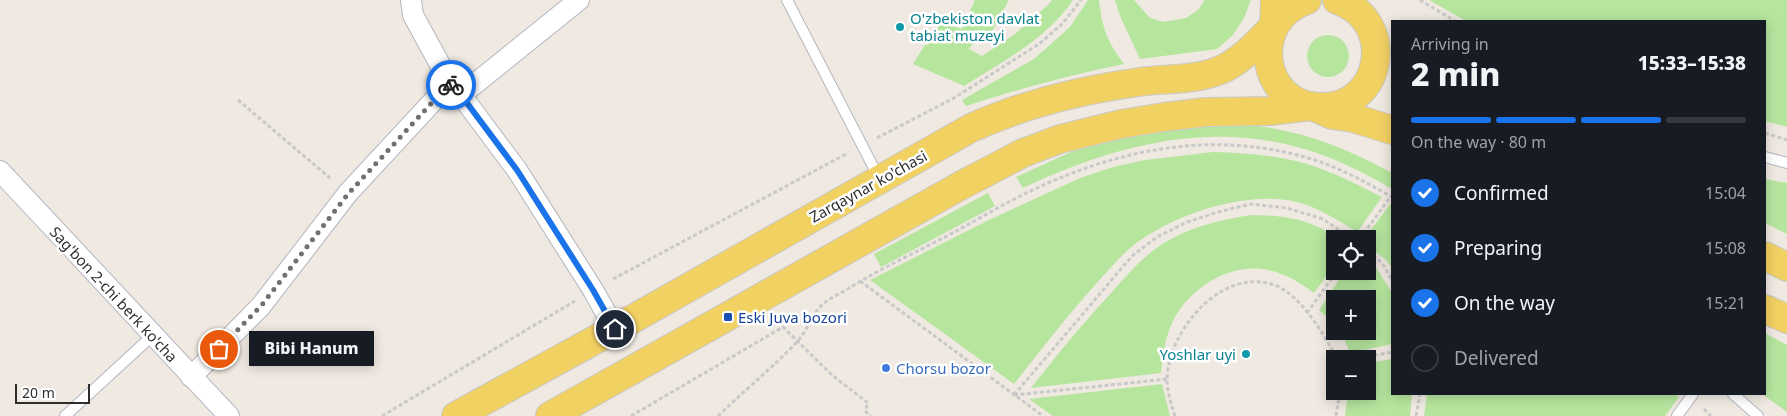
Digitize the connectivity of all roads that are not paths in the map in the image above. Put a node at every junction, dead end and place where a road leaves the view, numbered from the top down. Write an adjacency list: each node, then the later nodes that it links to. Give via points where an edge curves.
1 (411, 0): 9 (street, via 414,15)
2 (579, 0): 9 (street)
3 (787, 0): 15 (lane)
4 (1307, 0): 7 (main road, Zarqaynar ko'chasi)
5 (1337, 0): 6 (main road)
6 (1359, 9): 8 (main road); 10 (main road, via 1374,35 1377,54 1373,72 1363,88 1349,100 1331,106)
7 (1275, 13): 10 (main road, via 1267,51 1272,76 1289,96); 15 (main road, Zarqaynar ko'chasi, via 1243,56 1217,71 1191,78 1105,88 1020,108 971,128)
8 (1391, 41)
9 (455, 89): 20 (street, via 517,170); 22 (street, via 348,194 261,306)
10 (1312, 106): 11 (main road, via 1332,115); 28 (main road, via 1270,111 1206,112 1142,120 1080,133 1032,149 951,191)
11 (1391, 130)
12 (1766, 157): 13 (lane)
13 (1787, 163)
14 (0, 171): 21 (street, Sag'bon 2-chi berk ko'cha)
15 (880, 179): 20 (main road, Zarqaynar ko'chasi)
16 (1766, 256): 17 (main road)
17 (1787, 267)
18 (1766, 309): 19 (main road)
19 (1787, 319)
20 (615, 329): 27 (main road, Zarqaynar ko'chasi)
21 (152, 336): 22 (street, Sag'bon 2-chi berk ko'cha); 25 (lane)
22 (191, 377): 26 (street, Sag'bon 2-chi berk ko'cha)
23 (1692, 395): 29 (lane)
24 (1734, 395): 30 (lane)
25 (65, 416)
26 (229, 416)
27 (456, 416)
28 (550, 416)
29 (1676, 416)
30 (1758, 416)

